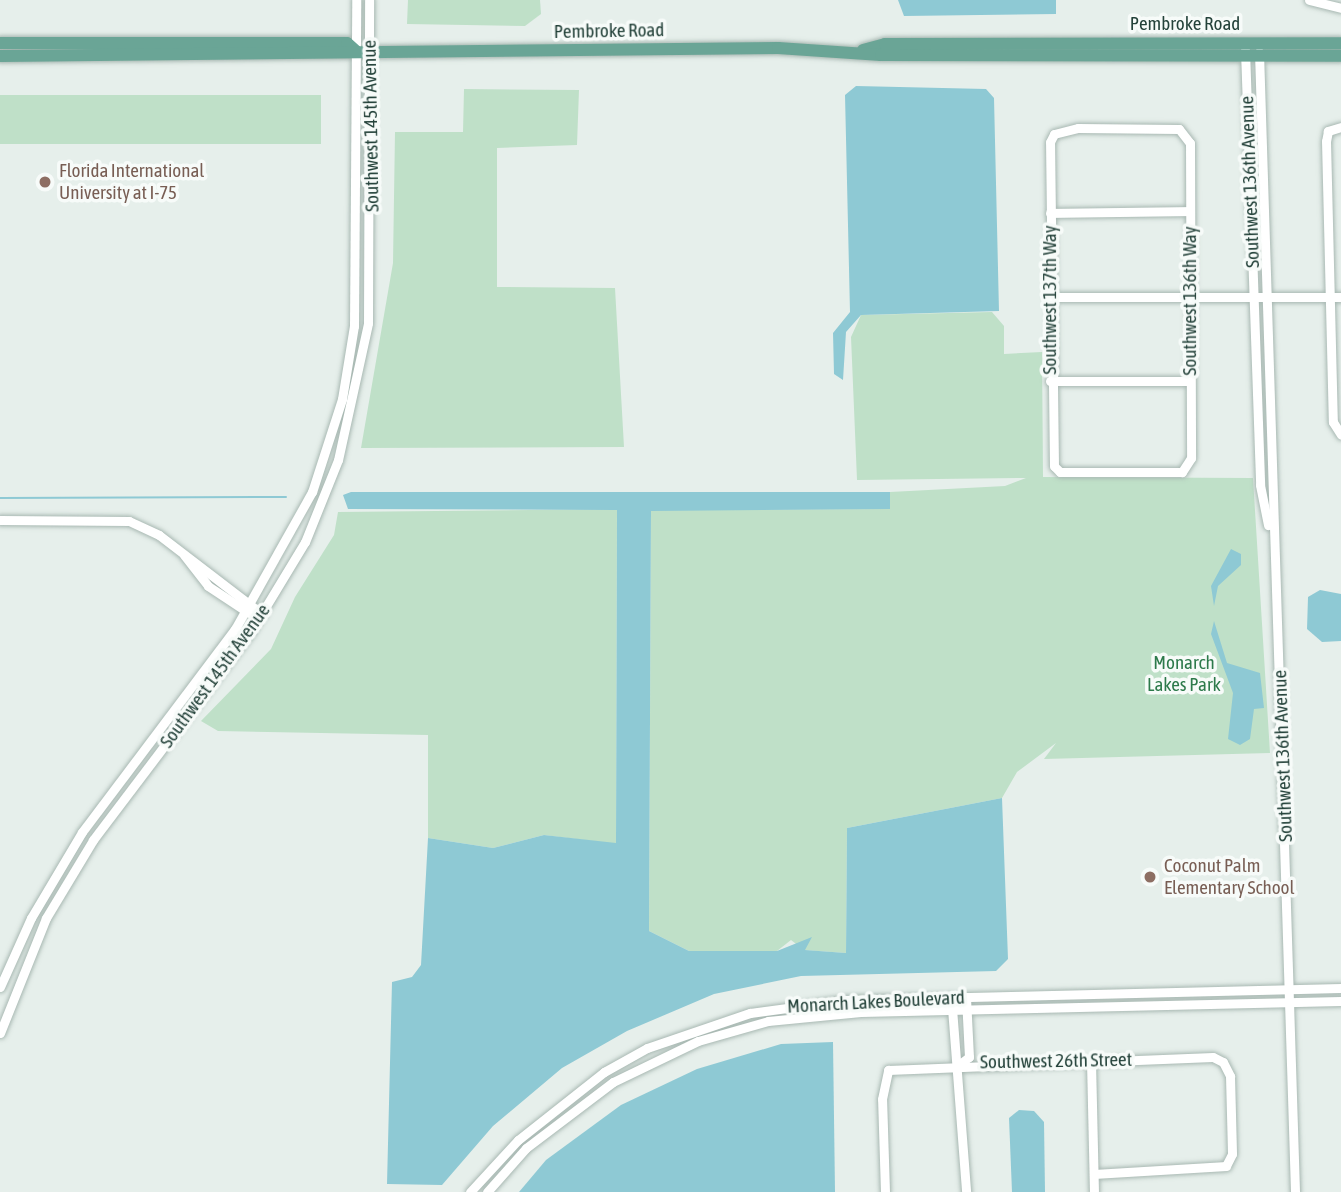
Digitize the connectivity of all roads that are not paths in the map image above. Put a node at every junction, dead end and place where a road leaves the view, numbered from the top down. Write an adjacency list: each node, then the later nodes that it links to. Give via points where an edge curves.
1 (356, 0): 9 (street, Southwest 145th Avenue)
2 (369, 0): 10 (street, Southwest 145th Avenue)
3 (1309, 0): 4 (street)
4 (1341, 8)
5 (0, 43): 9 (main road, Pembroke Road, via 347,43)
6 (1341, 43): 8 (main road, Pembroke Road)
7 (1245, 50): 8 (main road, Pembroke Road); 10 (main road, Pembroke Road, via 886,44 862,50); 18 (street, Southwest 136th Avenue)
8 (1259, 50): 12 (main road, Pembroke Road); 19 (street, Southwest 136th Avenue)
9 (356, 51): 10 (main road, Pembroke Road); 11 (main road, Pembroke Road, via 347,56); 30 (street, Southwest 145th Avenue, via 358,266 351,357 312,492)
10 (372, 51): 32 (street, Southwest 145th Avenue, via 373,260 364,360 325,498)
11 (0, 56)
12 (1341, 56)
13 (1341, 127): 20 (street, via 1328,131)
14 (1186, 134): 15 (street, Southwest 136th Way); 16 (street, Southwest 137th Way, via 1078,128 1054,134)
15 (1190, 211): 16 (street); 17 (street, Southwest 136th Way)
16 (1049, 213): 21 (street, Southwest 137th Way)
17 (1190, 296): 18 (street); 21 (street); 24 (street, Southwest 136th Way)
18 (1255, 296): 19 (street); 28 (street, Southwest 136th Avenue, via 1260,485)
19 (1267, 296): 20 (street); 28 (street, Southwest 136th Avenue)
20 (1330, 296): 22 (street); 25 (street)
21 (1050, 297): 23 (street, Southwest 137th Way)
22 (1341, 297)
23 (1050, 381): 24 (street); 26 (street, Southwest 137th Way, via 1054,466 1060,472)
24 (1190, 381): 26 (street, Southwest 136th Way)
25 (1339, 434)
26 (1187, 468)
27 (0, 520): 29 (street, via 129,521)
28 (1270, 530): 35 (street, Southwest 136th Avenue, via 1285,775)
29 (184, 555): 30 (street); 31 (street, via 208,586)
30 (251, 604): 31 (street, Southwest 145th Avenue); 32 (street)
31 (246, 613): 32 (street); 33 (street, Southwest 145th Avenue, via 82,832 31,918)
32 (262, 614): 44 (street, Southwest 145th Avenue, via 93,840 46,918)
33 (0, 987)
34 (1341, 988): 35 (street, Monarch Lakes Boulevard)
35 (1290, 989): 36 (street, Monarch Lakes Boulevard); 40 (street, Southwest 136th Avenue)
36 (967, 997): 37 (street, Monarch Lakes Boulevard); 42 (street)
37 (952, 998): 38 (street, Monarch Lakes Boulevard); 41 (street)
38 (876, 999): 43 (street, via 797,1010); 50 (street, Monarch Lakes Boulevard, via 774,1008 647,1048 558,1104)
39 (1341, 1001): 40 (street, Monarch Lakes Boulevard)
40 (1290, 1002): 42 (street, Monarch Lakes Boulevard); 55 (street, Southwest 136th Avenue)
41 (953, 1011): 42 (street, Monarch Lakes Boulevard); 43 (street, Monarch Lakes Boulevard); 45 (street)
42 (967, 1011): 46 (street)
43 (795, 1018): 51 (street, Monarch Lakes Boulevard, via 698,1041 613,1082 526,1149)
44 (0, 1034)
45 (954, 1047): 46 (street); 48 (street)
46 (969, 1047): 48 (street)
47 (1091, 1061): 48 (street, Southwest 26th Street); 49 (street); 49 (street, Southwest 26th Street, via 1223,1062 1230,1076 1232,1128 1226,1166)
48 (961, 1063): 52 (street, Southwest 26th Street, via 888,1070 882,1099); 53 (street)
49 (1094, 1174): 54 (street)
50 (470, 1192)
51 (487, 1192)
52 (885, 1192)
53 (965, 1192)
54 (1094, 1192)
55 (1295, 1192)

